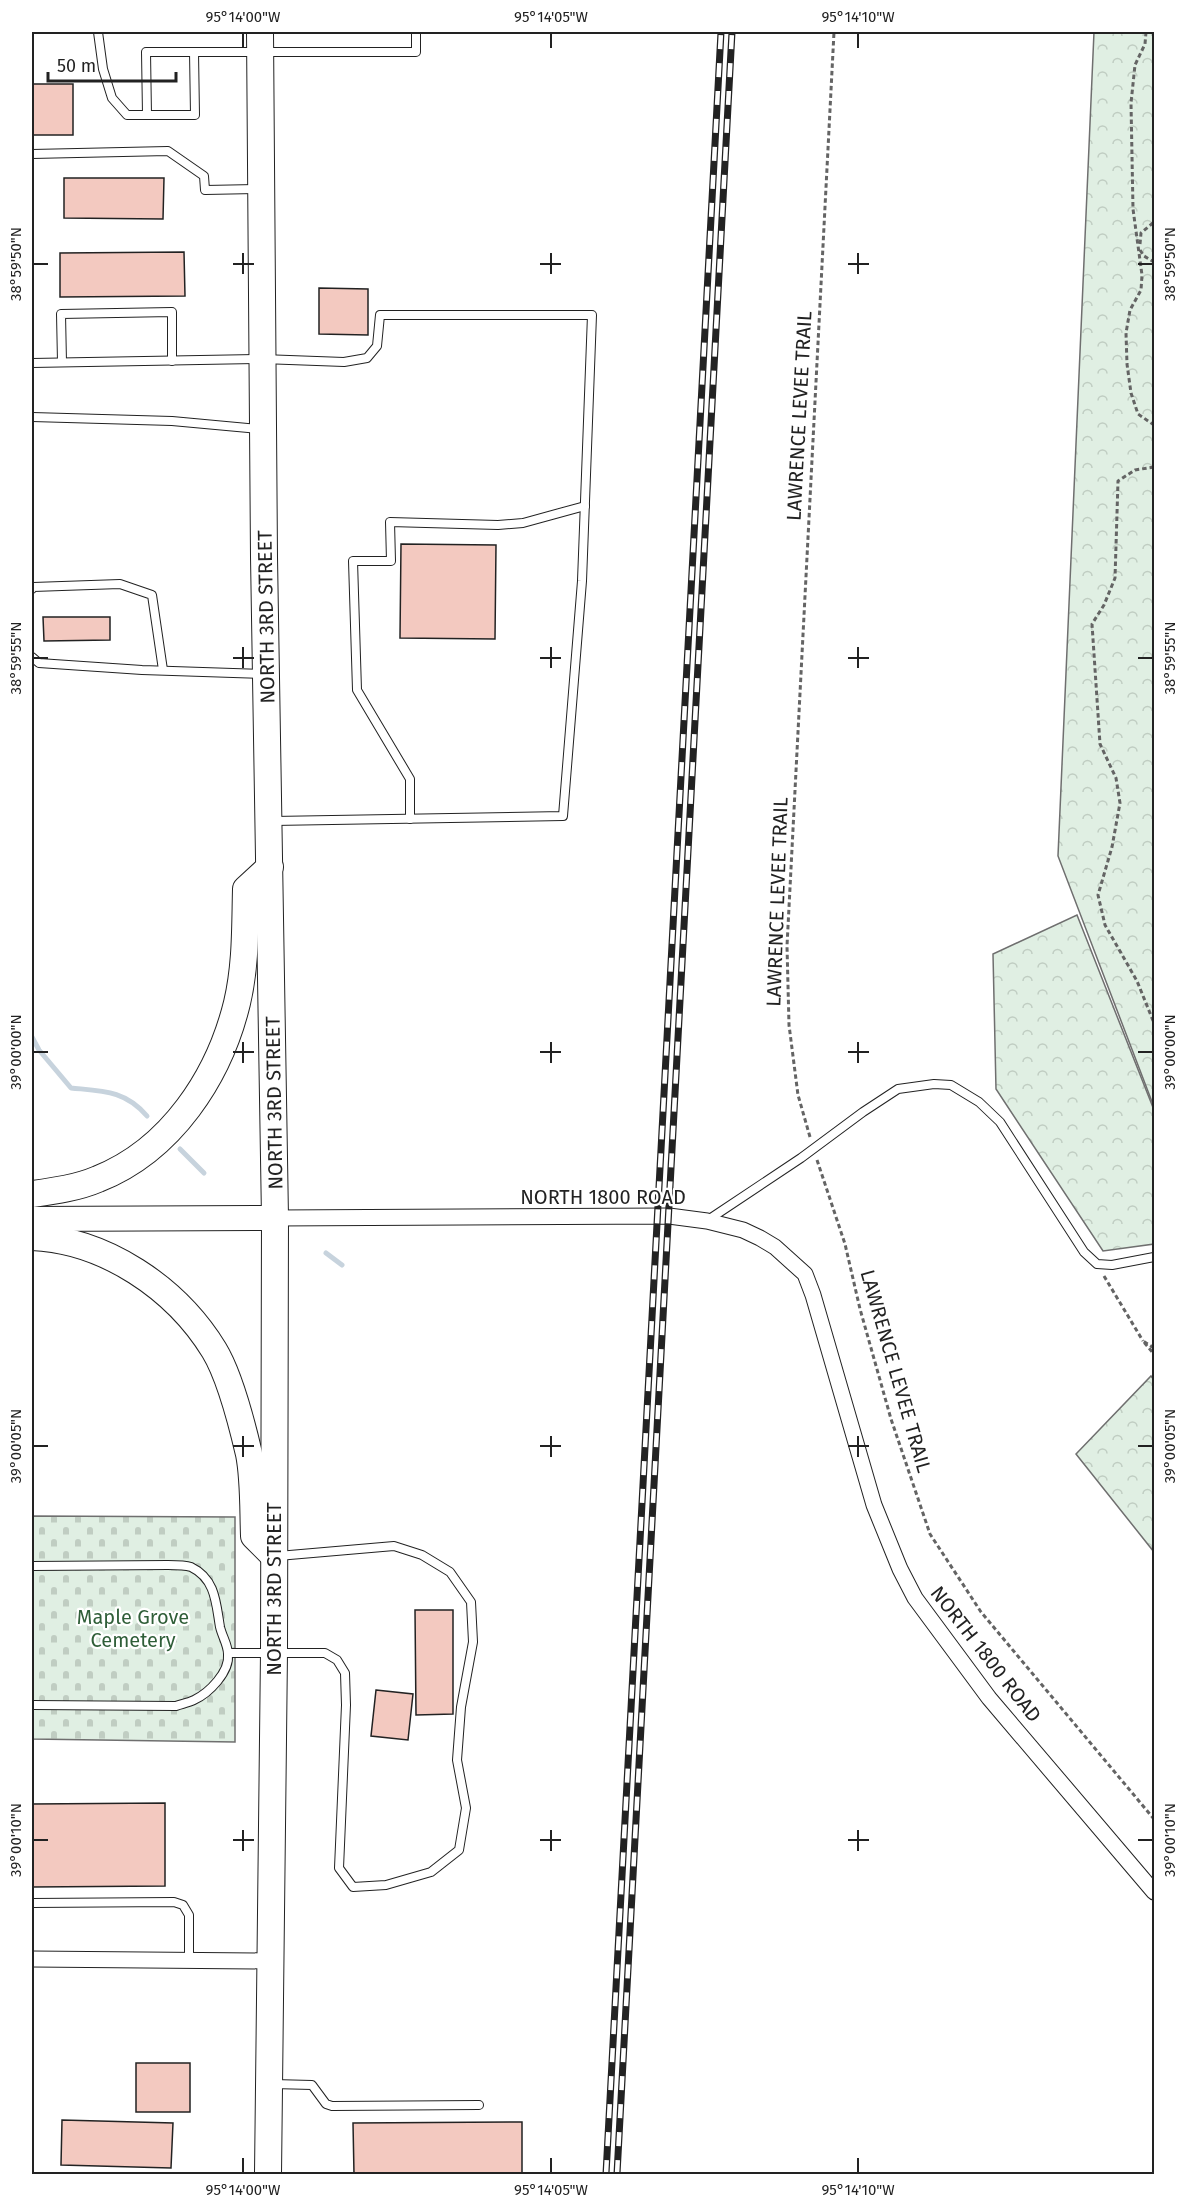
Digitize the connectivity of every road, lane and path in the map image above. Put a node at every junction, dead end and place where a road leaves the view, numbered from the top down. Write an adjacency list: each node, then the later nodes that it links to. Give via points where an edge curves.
1 (98, 32): 7 (lane, via 112,98 127,116)
2 (416, 32): 5 (lane, via 416,52)
3 (834, 32): 30 (path, LAWRENCE LEVEE TRAIL, via 787,946 789,1024 798,1095)
4 (1146, 32): 11 (path, via 1135,65 1131,103 1133,209)
5 (260, 42): 6 (lane); 9 (highway, NORTH 3RD STREET)
6 (194, 52): 7 (lane, via 195,116); 7 (lane, via 146,52)
7 (147, 116)
8 (32, 154): 9 (lane, via 168,152 204,176 205,190)
9 (261, 189): 13 (highway, NORTH 3RD STREET)
10 (1155, 222): 11 (path, via 1141,233)
11 (1139, 248): 12 (path); 18 (path, via 1141,290 1130,310 1126,364 1138,414)
12 (1155, 262)
13 (262, 359): 14 (lane); 19 (highway, NORTH 3RD STREET); 21 (lane, via 344,362 367,358 377,346 380,315 592,315)
14 (172, 361): 15 (lane); 15 (lane, via 172,312 61,314)
15 (62, 362): 16 (lane)
16 (32, 363)
17 (32, 417): 19 (lane, via 172,421)
18 (1155, 425)
19 (263, 429): 25 (highway, NORTH 3RD STREET)
20 (1155, 467): 29 (path, via 1135,470 1118,481 1115,578 1092,624 1100,744 1116,778 1120,803 1098,895 1105,926 1137,981)
21 (585, 506): 26 (lane, via 563,816); 26 (lane, via 523,523 390,522 391,561 352,561 357,690 410,778)
22 (32, 589): 24 (lane, via 120,584 152,595)
23 (32, 657): 24 (lane, via 39,663)
24 (163, 670): 25 (lane)
25 (267, 674): 27 (highway, NORTH 3RD STREET)
26 (410, 819): 27 (lane)
27 (270, 821): 28 (highway, NORTH 3RD STREET)
28 (270, 867): 31 (highway, via 246,889 245,949 237,1002 225,1041 184,1115 141,1154 99,1179); 32 (highway, NORTH 3RD STREET)
29 (1155, 1023)
30 (813, 1149): 34 (lane); 37 (lane, via 898,1089 951,1085 979,1102 1000,1122 1084,1252); 46 (path, LAWRENCE LEVEE TRAIL, via 845,1244 891,1419 930,1534 981,1612)
31 (32, 1194)
32 (275, 1218): 33 (main road); 34 (street, NORTH 1800 ROAD, via 659,1216); 41 (highway, NORTH 3RD STREET)
33 (32, 1219)
34 (707, 1221): 47 (street, NORTH 1800 ROAD, via 760,1238 805,1274 874,1505 915,1598 989,1698)
35 (32, 1237): 41 (highway, via 88,1247 124,1263 189,1315 215,1352 231,1391 249,1457 254,1536)
36 (1155, 1257): 37 (lane)
37 (1097, 1264): 38 (path)
38 (1143, 1341): 39 (path); 40 (path)
39 (1155, 1348)
40 (1155, 1354)
41 (274, 1556): 43 (highway, NORTH 3RD STREET); 43 (lane, via 394,1546 422,1555 450,1572 471,1602 473,1642 461,1707 457,1760 466,1808 459,1850 431,1872 386,1885 353,1887 339,1868 345,1673 337,1660 325,1653)
42 (32, 1566): 44 (lane, via 190,1567 206,1578 216,1595)
43 (273, 1652): 44 (lane); 51 (highway, NORTH 3RD STREET)
44 (229, 1653): 45 (lane, via 213,1687 176,1706)
45 (32, 1705)
46 (1155, 1819)
47 (1155, 1892)
48 (32, 1903): 50 (lane, via 183,1905 189,1915)
49 (32, 1959): 50 (street)
50 (189, 1960): 51 (street)
51 (270, 1961): 52 (highway, NORTH 3RD STREET)
52 (269, 2084): 53 (lane, via 312,2085 332,2106); 54 (highway, NORTH 3RD STREET)
53 (479, 2106)
54 (268, 2175)

